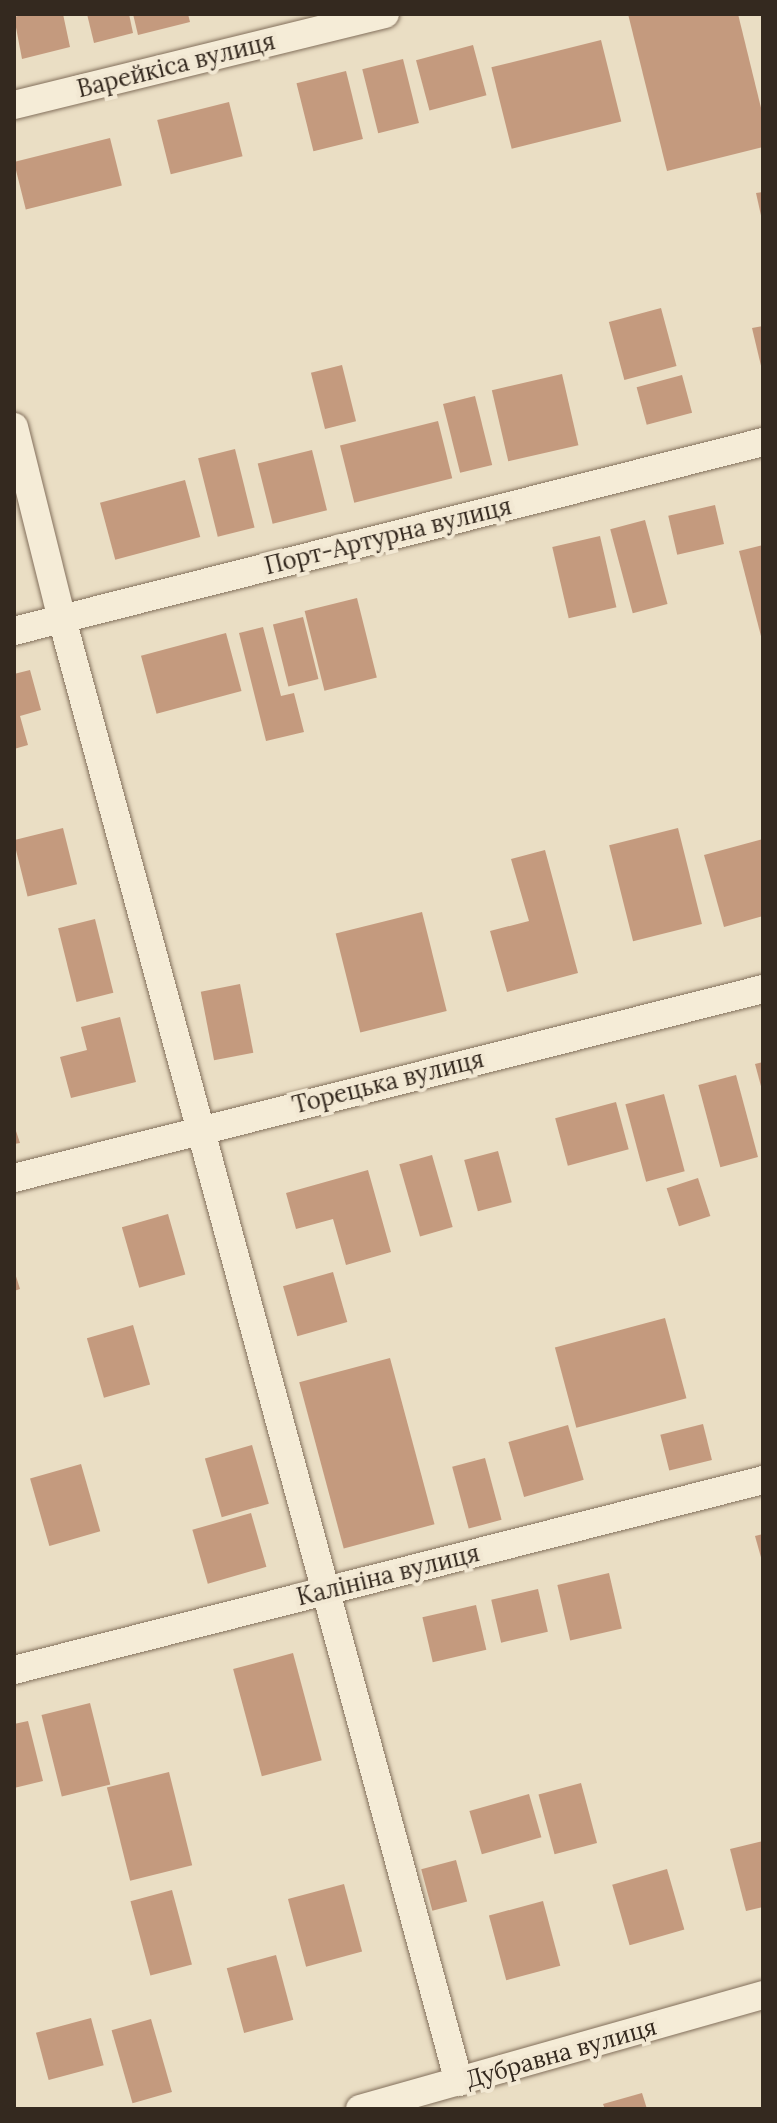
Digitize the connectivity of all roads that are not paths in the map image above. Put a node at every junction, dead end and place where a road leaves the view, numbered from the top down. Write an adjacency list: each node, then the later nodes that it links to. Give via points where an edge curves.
1 (385, 14): 2 (street, Варейкіса вулиця)
2 (14, 105)
3 (14, 427): 5 (street)
4 (763, 442): 5 (street, Порт-Артурна вулиця)
5 (62, 619): 6 (street, Порт-Артурна вулиця); 8 (street)
6 (14, 631)
7 (763, 989): 8 (street, Торецька вулиця)
8 (200, 1129): 9 (street, Торецька вулиця); 11 (street)
9 (14, 1178)
10 (763, 1480): 11 (street, Калініна вулиця)
11 (326, 1591): 12 (street, Калініна вулиця); 14 (street)
12 (14, 1670)
13 (763, 1995): 14 (street, Дубравна вулиця)
14 (459, 2082): 15 (street, Дубравна вулиця)
15 (360, 2109)

